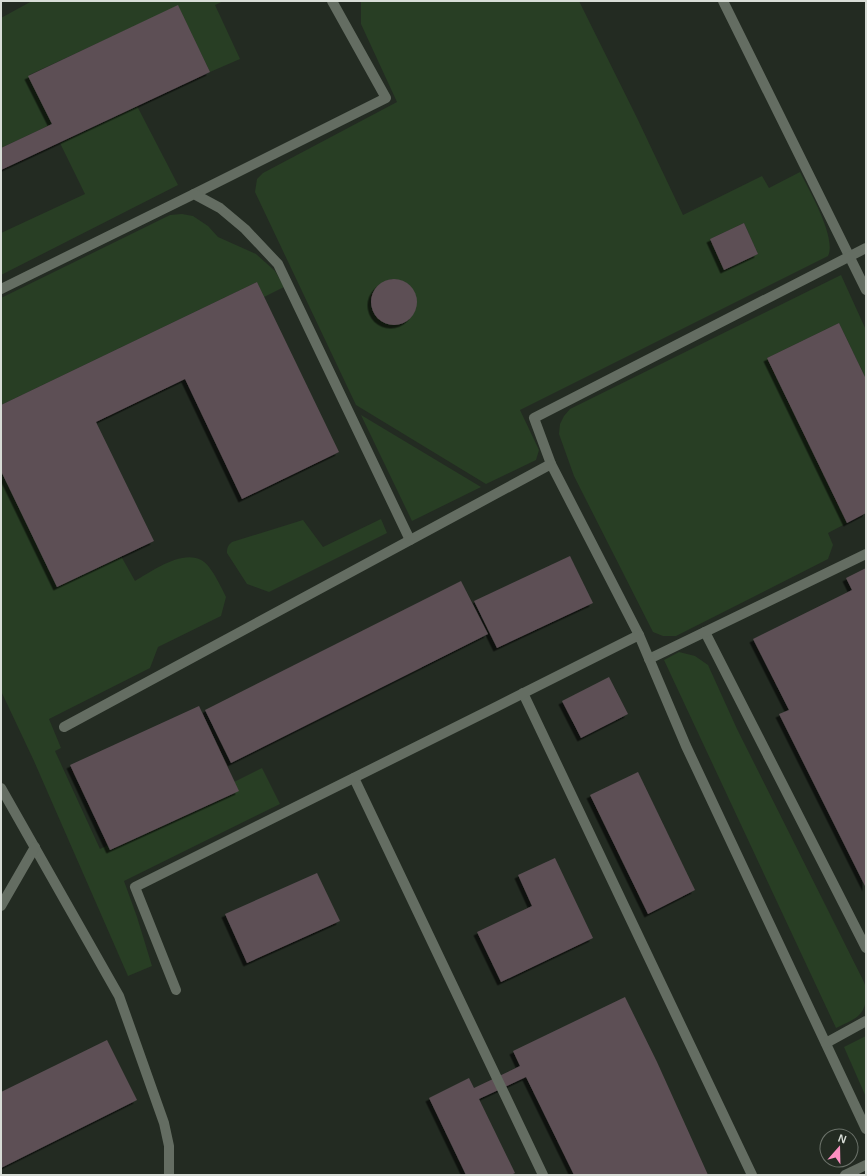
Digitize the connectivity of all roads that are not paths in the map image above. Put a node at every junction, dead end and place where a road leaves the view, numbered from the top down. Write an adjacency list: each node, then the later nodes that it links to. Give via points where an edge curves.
1 (332, 1): 3 (lane, via 386,98)
2 (723, 1): 5 (lane)
3 (194, 194): 6 (lane); 9 (lane, via 220,208 245,229 278,264)
4 (866, 248): 5 (lane)
5 (850, 256): 7 (lane); 8 (lane, via 534,418)
6 (1, 289)
7 (866, 290)
8 (552, 464): 9 (lane); 12 (lane)
9 (410, 540): 15 (lane)
10 (866, 554): 11 (lane)
11 (705, 632): 13 (lane); 20 (lane)
12 (639, 635): 13 (lane); 14 (lane)
13 (649, 659): 23 (lane, via 686,746)
14 (523, 693): 16 (lane); 28 (lane)
15 (64, 727)
16 (354, 778): 21 (lane, via 135,887); 27 (lane)
17 (1, 788): 18 (lane)
18 (35, 847): 19 (lane); 26 (lane, via 119,996 164,1123 169,1146)
19 (1, 906)
20 (866, 948)
21 (176, 990)
22 (866, 1021): 23 (lane)
23 (826, 1043): 24 (lane)
24 (866, 1129)
25 (866, 1165): 29 (lane)
26 (169, 1175)
27 (543, 1175)
28 (752, 1175)
29 (845, 1175)

